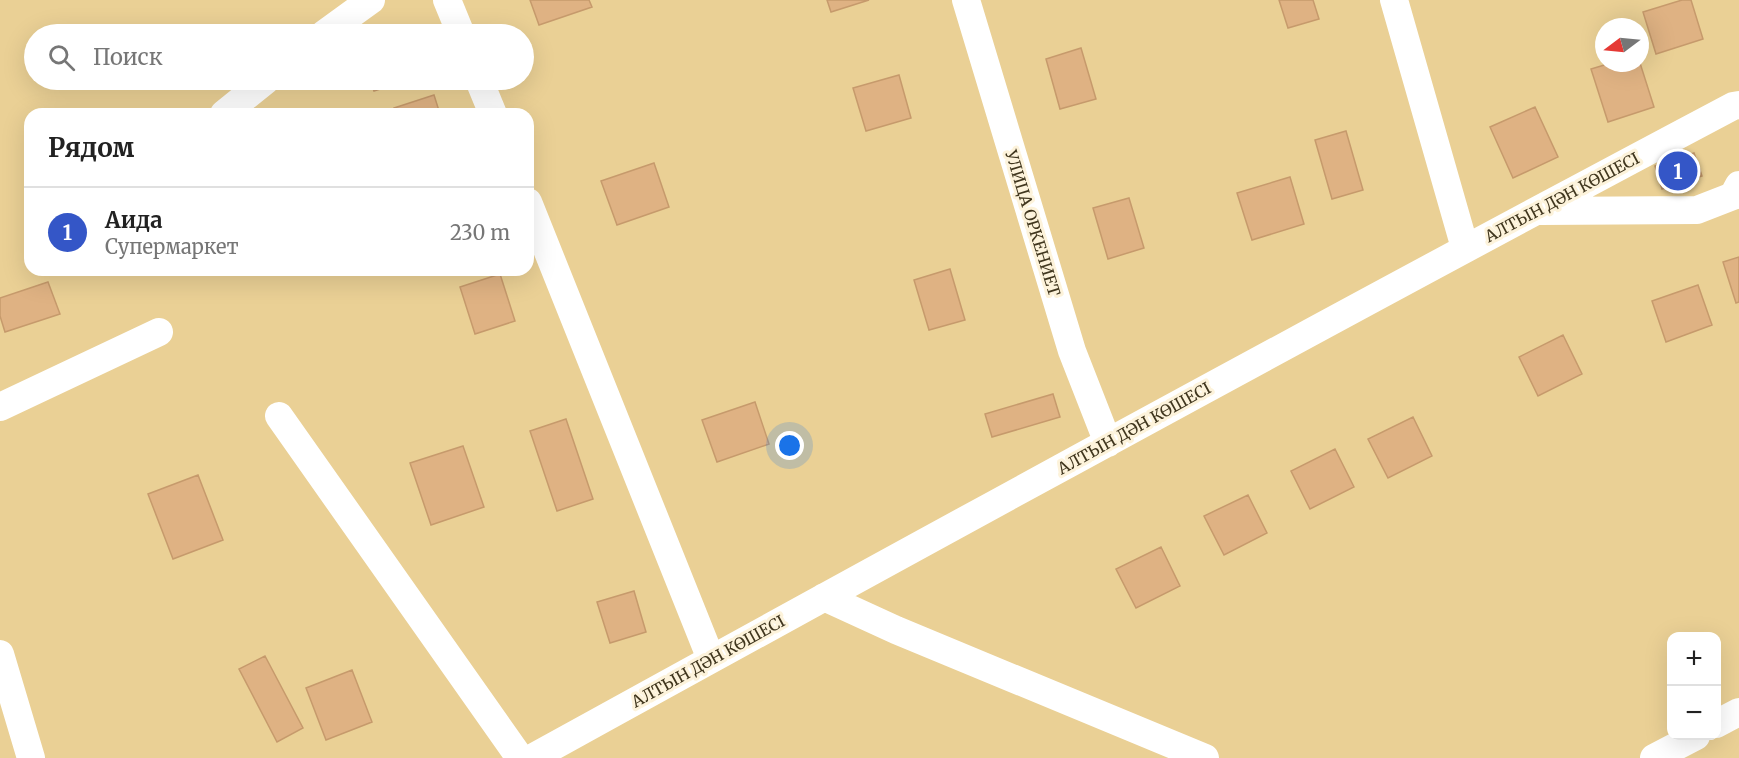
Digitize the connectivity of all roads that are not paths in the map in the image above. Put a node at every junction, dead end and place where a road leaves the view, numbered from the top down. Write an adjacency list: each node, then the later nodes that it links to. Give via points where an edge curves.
1 (371, 0): 5 (street)
2 (447, 0): 6 (street)
3 (966, 0): 19 (street, УЛИЦА ОРКЕНИЕТ, via 1072,351)
4 (1394, 0): 15 (street)
5 (338, 24)
6 (457, 24)
7 (254, 90): 10 (street)
8 (483, 90): 11 (street)
9 (1739, 105): 13 (street, АЛТЫН ДӘН КӨШЕСІ)
10 (231, 108)
11 (491, 108)
12 (1739, 185): 13 (street, via 1733,196 1697,210)
13 (1534, 211): 15 (street, АЛТЫН ДӘН КӨШЕСІ)
14 (534, 217): 22 (street)
15 (1465, 248): 19 (street, АЛТЫН ДӘН КӨШЕСІ)
16 (159, 332): 17 (street)
17 (0, 407)
18 (279, 416): 27 (street)
19 (1108, 442): 20 (street, АЛТЫН ДӘН КӨШЕСІ)
20 (824, 597): 22 (street, АЛТЫН ДӘН КӨШЕСІ); 29 (street)
21 (0, 654): 26 (street)
22 (711, 659): 28 (street, АЛТЫН ДӘН КӨШЕСІ)
23 (1739, 712): 24 (street)
24 (1721, 721)
25 (1687, 740): 30 (street)
26 (31, 758)
27 (520, 758)
28 (532, 758)
29 (1205, 758)
30 (1654, 758)

